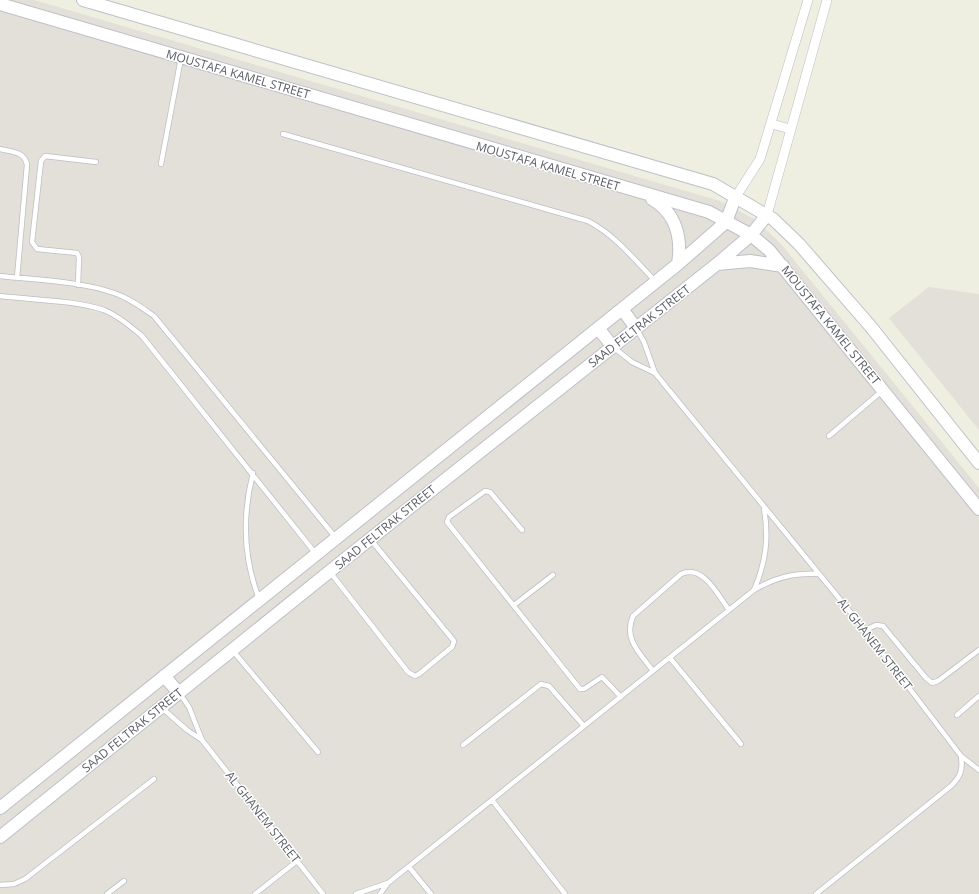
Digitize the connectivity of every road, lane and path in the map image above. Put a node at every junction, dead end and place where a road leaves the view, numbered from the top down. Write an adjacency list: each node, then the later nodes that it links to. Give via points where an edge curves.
1 (83, 0): 13 (street, via 712,184)
2 (808, 0): 6 (street)
3 (826, 0): 7 (street)
4 (0, 4): 5 (street, MOUSTAFA KAMEL STREET)
5 (182, 58): 11 (lane); 12 (street, MOUSTAFA KAMEL STREET)
6 (772, 124): 7 (street); 13 (street, via 760,159)
7 (790, 129): 14 (street)
8 (283, 134): 22 (lane, via 588,221 602,228)
9 (0, 149): 21 (lane, via 19,154 26,160 27,165)
10 (96, 162): 23 (lane, via 45,156 41,161 32,242 37,249 77,253)
11 (161, 164)
12 (646, 195): 15 (street, MOUSTAFA KAMEL STREET, via 709,212); 17 (street, via 658,202 675,224 680,250)
13 (735, 198): 14 (street); 15 (street, SAAD FELTRAK STREET)
14 (767, 215): 16 (street, SAAD FELTRAK STREET); 32 (street, via 781,225 853,305)
15 (726, 222): 16 (street, MOUSTAFA KAMEL STREET); 17 (street, SAAD FELTRAK STREET)
16 (751, 235): 18 (street, SAAD FELTRAK STREET); 19 (street, MOUSTAFA KAMEL STREET)
17 (678, 264): 22 (street, SAAD FELTRAK STREET)
18 (717, 264): 19 (street, via 750,261); 27 (street, SAAD FELTRAK STREET)
19 (783, 266): 30 (street, MOUSTAFA KAMEL STREET)
20 (0, 276): 21 (lane)
21 (17, 278): 23 (lane)
22 (656, 282): 25 (street, SAAD FELTRAK STREET)
23 (78, 286): 37 (lane, via 114,293 154,316)
24 (0, 296): 33 (lane, via 104,310 124,321 157,353)
25 (622, 309): 26 (street, SAAD FELTRAK STREET); 27 (street)
26 (598, 328): 28 (street); 37 (street, SAAD FELTRAK STREET)
27 (636, 328): 28 (street, SAAD FELTRAK STREET); 29 (lane, AL GHANEM STREET)
28 (613, 346): 29 (lane, AL GHANEM STREET, via 632,362); 38 (street, SAAD FELTRAK STREET)
29 (655, 373): 34 (lane, AL GHANEM STREET)
30 (883, 390): 31 (lane); 35 (street, MOUSTAFA KAMEL STREET)
31 (830, 436)
32 (979, 463)
33 (253, 473): 39 (lane); 45 (lane, via 246,505 245,537 249,569)
34 (764, 506): 42 (lane, AL GHANEM STREET); 44 (lane, via 767,549)
35 (979, 509)
36 (522, 530): 46 (lane, via 490,492 485,491 449,517 447,522)
37 (336, 538): 39 (street, SAAD FELTRAK STREET); 40 (street)
38 (370, 539): 40 (street, SAAD FELTRAK STREET); 41 (lane, via 454,641 452,646 419,674 415,676 408,672)
39 (317, 554): 41 (street); 45 (street, SAAD FELTRAK STREET)
40 (350, 555): 41 (street, SAAD FELTRAK STREET)
41 (330, 572): 49 (street, SAAD FELTRAK STREET)
42 (819, 574): 44 (lane, via 785,575); 48 (lane, AL GHANEM STREET)
43 (553, 575): 46 (lane)
44 (754, 590): 47 (lane)
45 (260, 600): 53 (street, SAAD FELTRAK STREET)
46 (514, 605): 57 (lane, via 580,689 584,690 602,678)
47 (729, 610): 51 (lane); 52 (lane, via 700,574 694,571 681,574 633,616 629,626 629,636)
48 (865, 630): 50 (lane, via 876,625 883,626 932,683); 65 (lane, AL GHANEM STREET)
49 (233, 650): 55 (street, SAAD FELTRAK STREET); 64 (lane)
50 (979, 650)
51 (670, 658): 52 (lane); 62 (lane)
52 (653, 671): 57 (lane)
53 (164, 676): 54 (street, SAAD FELTRAK STREET); 55 (street)
54 (146, 691): 58 (street); 69 (street, SAAD FELTRAK STREET)
55 (179, 693): 58 (street, SAAD FELTRAK STREET); 61 (lane, AL GHANEM STREET, via 189,707)
56 (979, 696): 59 (lane)
57 (621, 697): 60 (lane)
58 (161, 707): 61 (lane, AL GHANEM STREET); 70 (street, SAAD FELTRAK STREET)
59 (957, 715)
60 (584, 726): 63 (lane, via 549,686 541,684); 68 (lane)
61 (202, 740): 71 (lane, AL GHANEM STREET)
62 (741, 744)
63 (463, 745)
64 (318, 752)
65 (961, 756): 66 (lane, AL GHANEM STREET); 83 (lane, via 959,778 951,786)
66 (979, 770)
67 (154, 779): 75 (lane, via 25,879 14,884)
68 (492, 800): 72 (lane); 82 (lane)
69 (0, 808)
70 (0, 837)
71 (297, 861): 77 (lane); 78 (lane, AL GHANEM STREET)
72 (409, 867): 74 (lane); 81 (lane)
73 (124, 881): 76 (lane)
74 (388, 883): 79 (lane); 80 (lane)
75 (0, 885)
76 (107, 894)
77 (255, 894)
78 (323, 894)
79 (356, 894)
80 (380, 894)
81 (431, 894)
82 (566, 894)
83 (816, 894)

